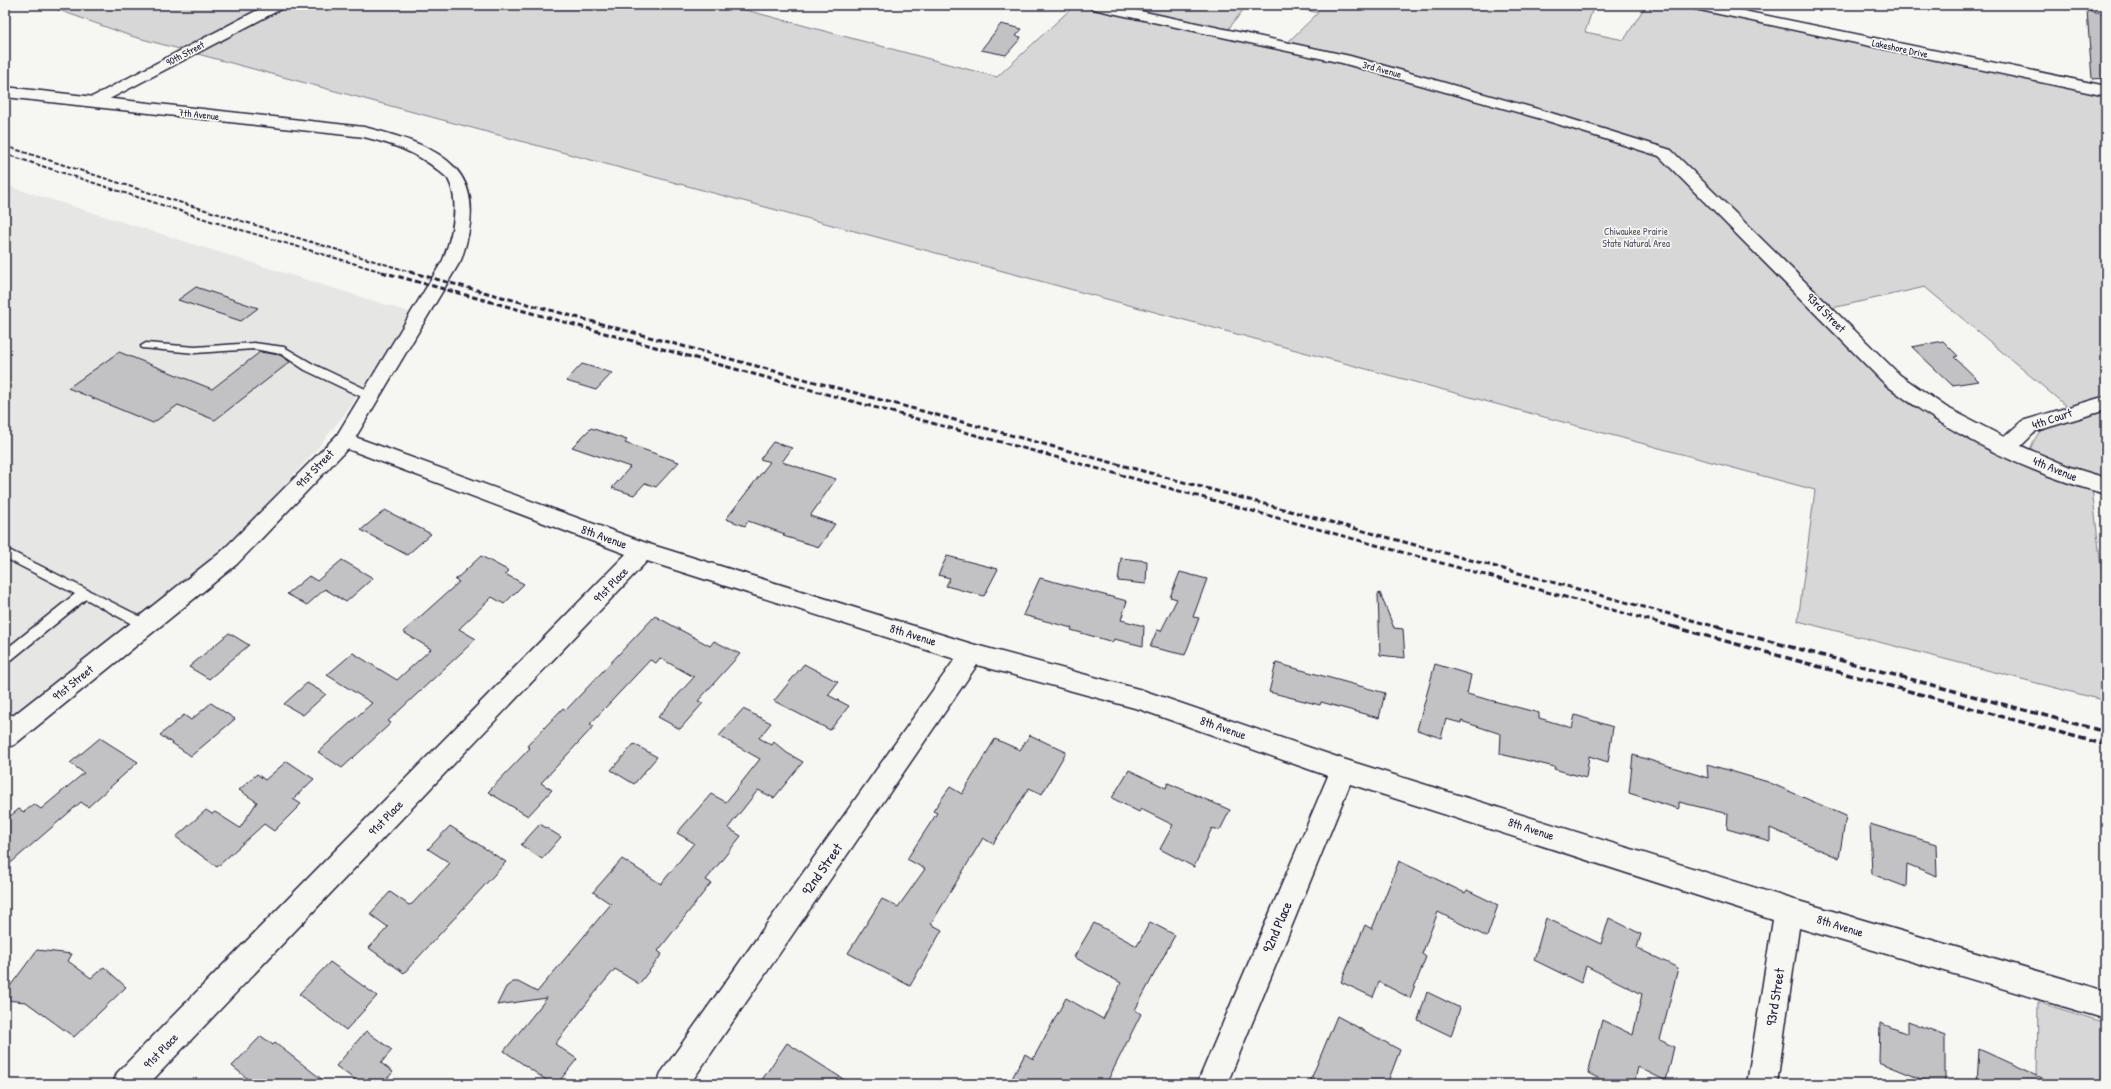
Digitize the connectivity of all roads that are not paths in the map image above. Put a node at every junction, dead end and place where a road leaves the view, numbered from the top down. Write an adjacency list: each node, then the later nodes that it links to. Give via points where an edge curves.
1 (278, 5): 8 (street, 90th Street)
2 (1093, 5): 5 (street, 3rd Avenue)
3 (1166, 5): 5 (street)
4 (1695, 5): 6 (street, Lakeshore Drive)
5 (1152, 17): 10 (street, 3rd Avenue, via 1345,59 1536,113)
6 (2106, 91)
7 (5, 92): 8 (street, 7th Avenue)
8 (93, 102): 9 (street, 7th Avenue, via 364,132)
9 (392, 139): 12 (street, 91st Street, via 415,147 434,158 455,177 463,205 459,243 452,260)
10 (1665, 153): 15 (street, 93rd Street, via 1893,380 1921,402 1951,420)
11 (146, 346): 12 (lane, via 195,350 254,346 284,351 310,368)
12 (370, 396): 14 (street, 91st Street)
13 (2106, 403): 15 (street, 4th Court, via 2029,426)
14 (344, 440): 17 (street, 8th Avenue); 20 (street, 91st Street, via 229,558)
15 (2006, 447): 16 (street, 4th Avenue, via 2060,472)
16 (2106, 486)
17 (644, 551): 21 (street, 8th Avenue); 27 (street, 91st Place)
18 (5, 554): 19 (lane)
19 (85, 593): 20 (lane); 22 (lane)
20 (145, 625): 23 (street, 91st Street)
21 (972, 654): 24 (street, 8th Avenue, via 1142,700); 28 (street, 92nd Street)
22 (5, 657)
23 (10, 726)
24 (1343, 770): 25 (street, 8th Avenue); 29 (street, 92nd Place)
25 (1788, 911): 26 (street, 8th Avenue); 30 (street, 93rd Street)
26 (2106, 1006)
27 (128, 1084)
28 (672, 1084)
29 (1212, 1084)
30 (1762, 1084)

